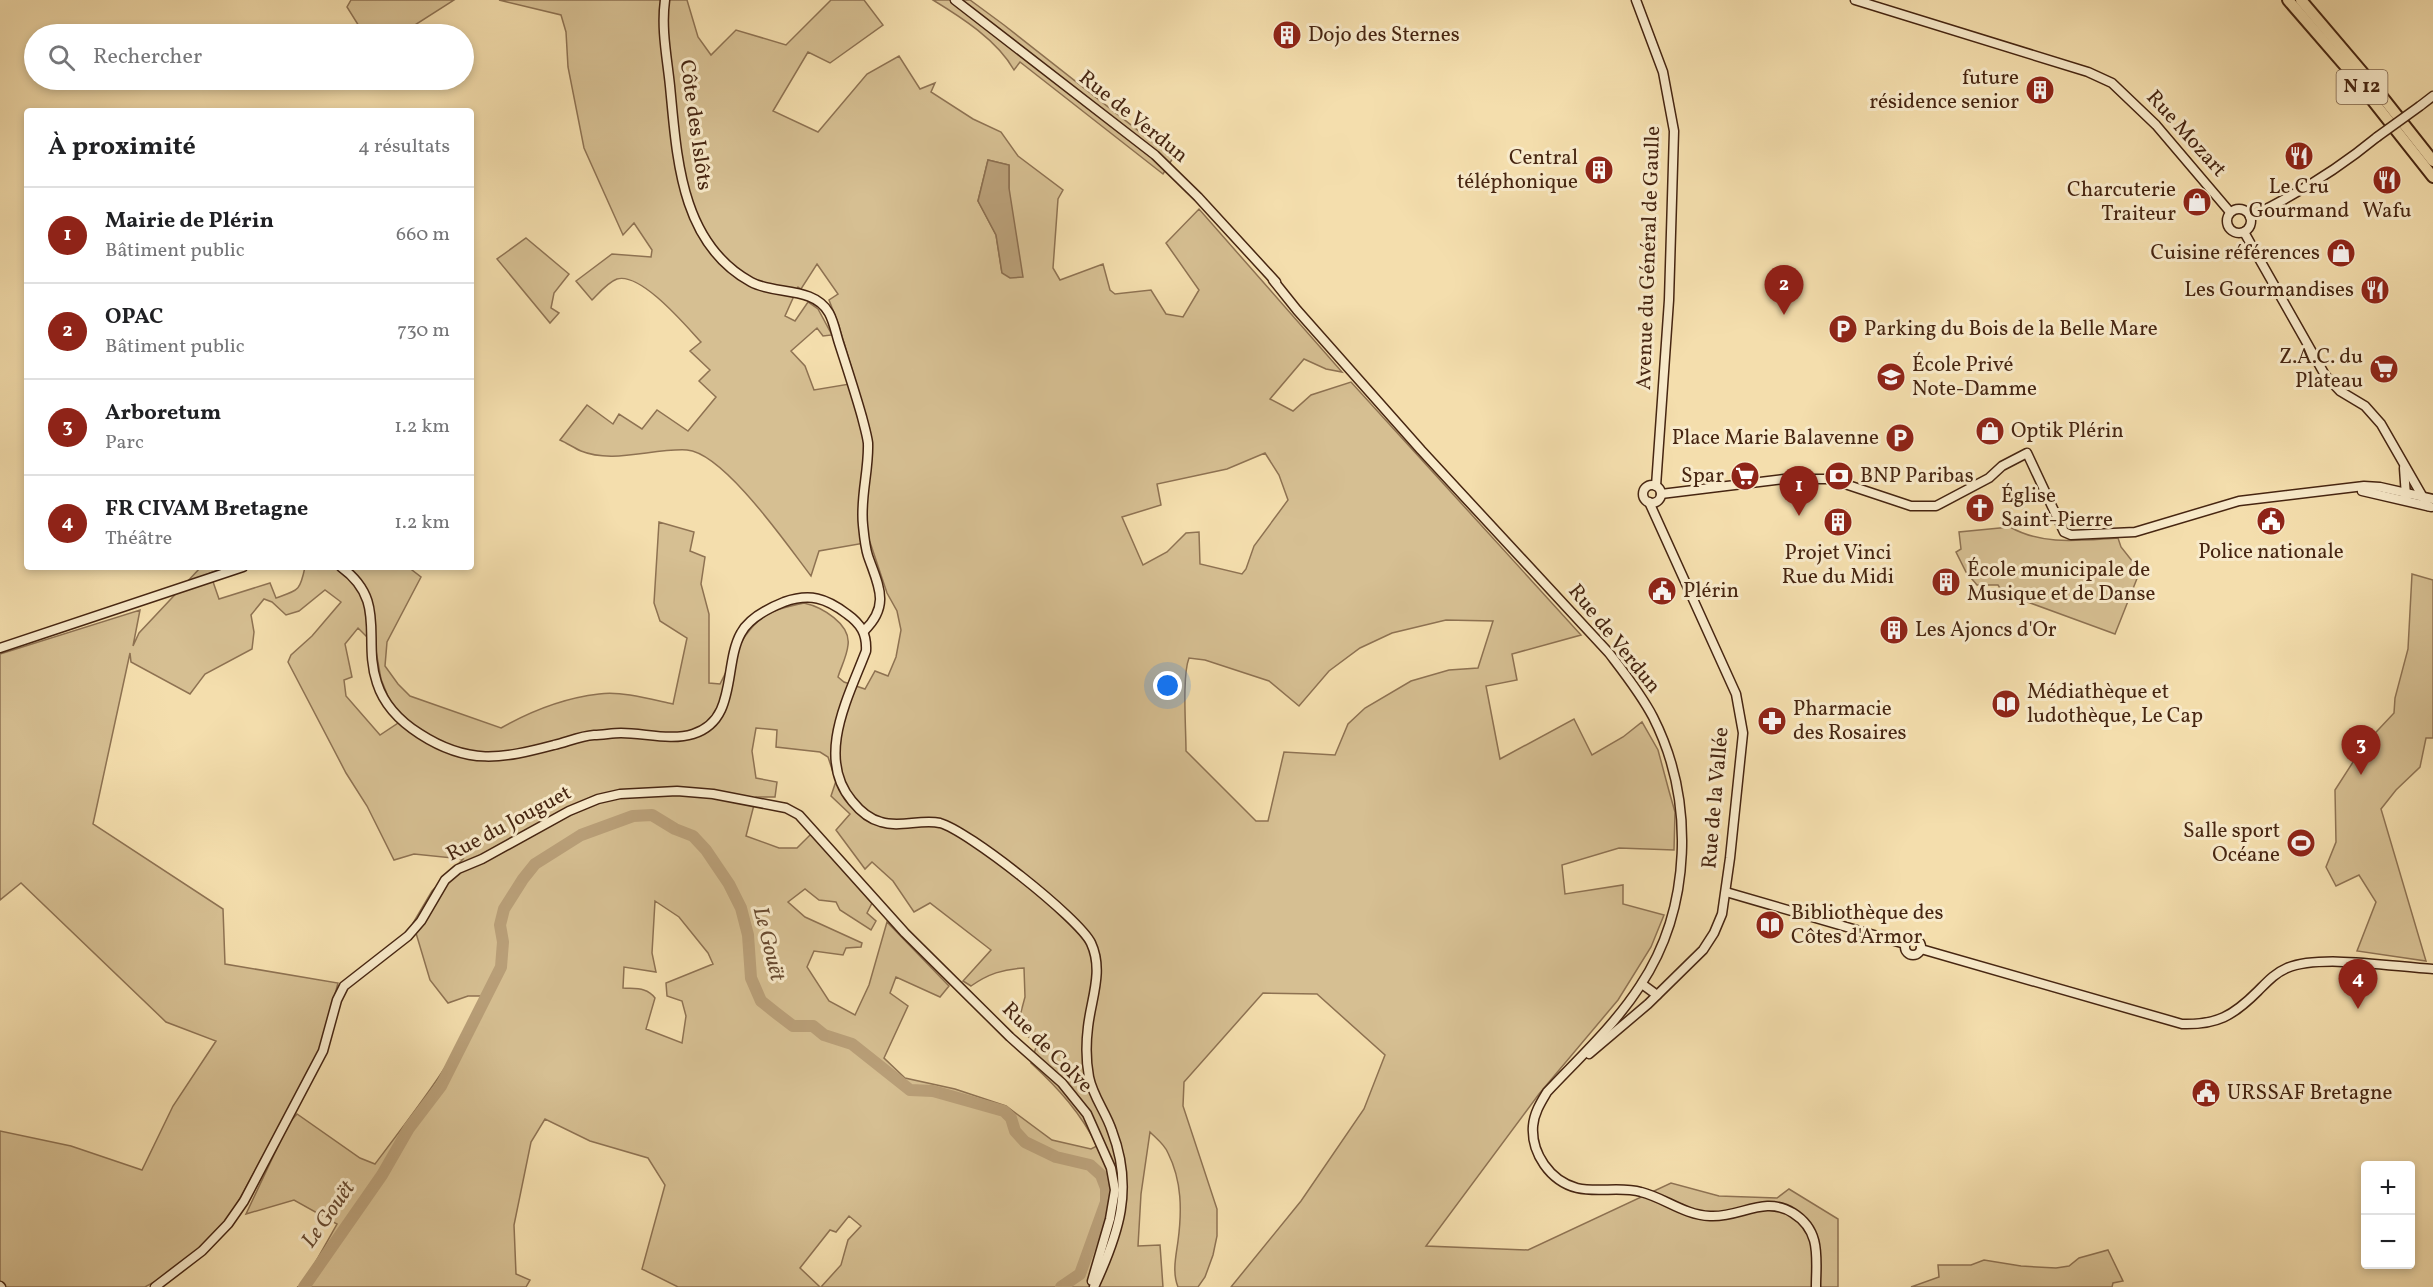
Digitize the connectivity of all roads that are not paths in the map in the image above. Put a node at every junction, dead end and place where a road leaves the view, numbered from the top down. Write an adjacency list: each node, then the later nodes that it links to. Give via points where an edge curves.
1 (664, 0): 22 (street, Côte des Islôts, via 663,30 675,146 680,176 695,220 718,256 739,274 753,283 798,293 819,302 829,312 850,375 868,441 863,523 867,554 881,594 873,622)
2 (955, 0): 27 (street, Rue de Verdun, via 1155,155 1191,189 1632,682 1653,716 1666,750 1680,802 1682,839 1670,922)
3 (1636, 0): 15 (street, Avenue du Général de Gaulle, via 1663,72 1674,131)
4 (1855, 0): 10 (street, Rue Mozart, via 2088,72 2112,83 2176,146)
5 (2288, 0): 9 (highway, N 12)
6 (2301, 0): 8 (highway, N 12)
7 (2433, 96): 11 (street, bridge, via 2320,180)
8 (2433, 161)
9 (2433, 177)
10 (2230, 212): 11 (street, via 2242,209); 12 (street, via 2229,228)
11 (2250, 217): 12 (street)
12 (2244, 232): 13 (street, via 2325,375 2381,423)
13 (2402, 462): 16 (street); 17 (street)
14 (2344, 489): 15 (street, via 2238,501 2134,532 2071,536 2064,532 2027,453 1936,506 1911,506 1830,479); 16 (street); 16 (street, via 2380,487)
15 (1658, 490): 18 (street); 18 (street, via 1650,486 1645,489 1645,498)
16 (2406, 496): 17 (street); 19 (street)
17 (2423, 497): 19 (street)
18 (1652, 502): 25 (street, Rue de la Vallée, via 1725,665 1740,712 1743,733)
19 (2432, 504)
20 (234, 570): 23 (street)
21 (345, 570): 22 (street, via 366,598 373,628 373,667 389,706 430,741 467,756 512,755 589,736 676,736 704,730 721,709 741,632 762,613 798,597 830,601)
22 (864, 631): 31 (street, via 866,651 838,726 835,745 840,780 848,796 861,811 883,823 937,823 964,834 1072,919 1090,940 1097,980 1087,1028 1088,1071 1096,1101 1118,1146 1123,1183 1123,1206)
23 (0, 648)
24 (854, 877): 30 (street, Rue du Jouguet, via 800,815 786,808 677,791 645,791 598,799 458,868 445,880 408,936 344,986 323,1051 244,1201 202,1251); 31 (street, Rue de Colve, via 1010,1037 1062,1083 1087,1114 1112,1168 1115,1190 1091,1282)
25 (1726, 892): 26 (street, via 1905,944 1917,939 1921,949 2182,1024 2204,1025 2226,1017 2272,977 2302,964); 28 (street, Rue de la Vallée, via 1722,914 1703,950)
26 (2433, 969)
27 (1642, 984): 28 (street); 29 (street, Rue de Verdun)
28 (1658, 995): 29 (street, Rue de la Vallée)
29 (1574, 1065): 32 (street, via 1547,1092 1533,1126 1536,1150 1555,1176 1585,1190 1639,1191 1702,1216 1722,1216 1765,1205 1789,1210 1813,1236 1818,1258)
30 (155, 1287)
31 (1093, 1287)
32 (1816, 1287)

